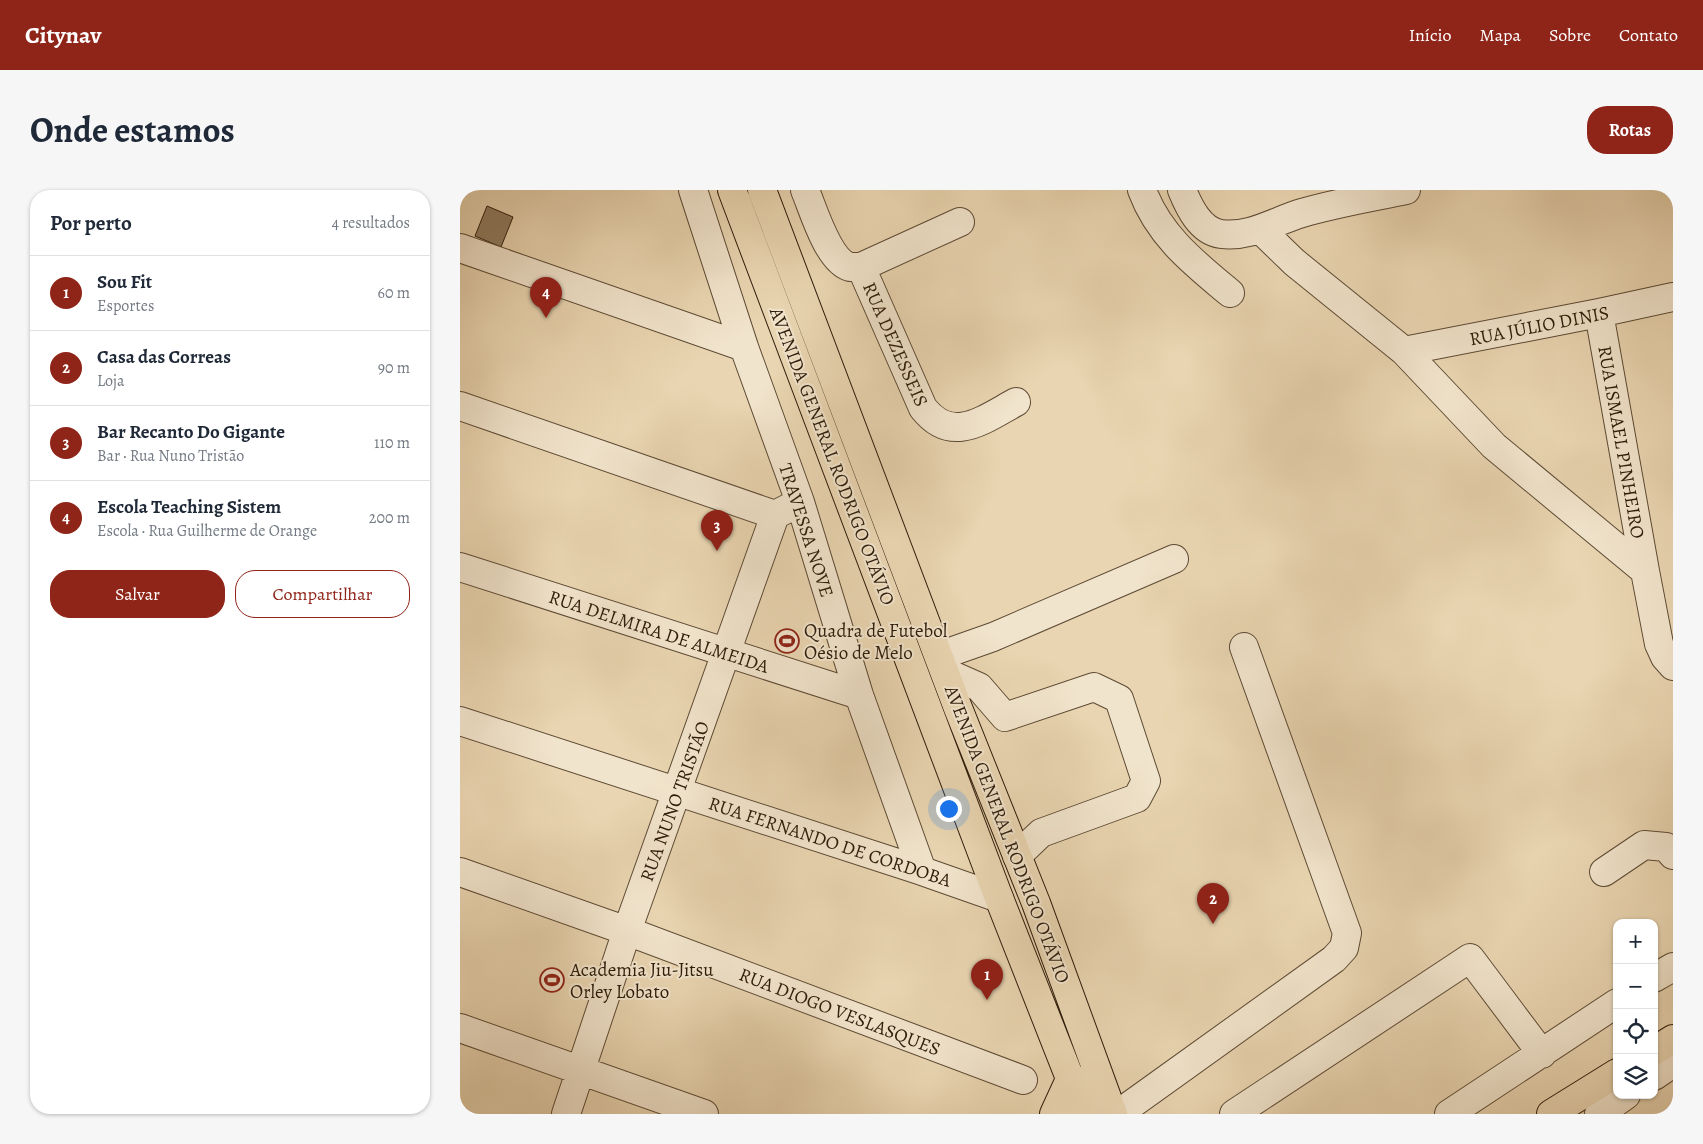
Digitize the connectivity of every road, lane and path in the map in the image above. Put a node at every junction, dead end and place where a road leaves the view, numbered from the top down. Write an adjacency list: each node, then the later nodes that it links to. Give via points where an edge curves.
1 (694, 190): 15 (street, TRAVESSA NOVE)
2 (732, 190): 36 (main road, AVENIDA GENERAL RODRIGO OTÁVIO)
3 (762, 190): 26 (main road, AVENIDA GENERAL RODRIGO OTÁVIO)
4 (805, 190): 11 (street, via 823,235 837,258 849,266)
5 (1142, 190): 12 (street, via 1156,219 1174,244)
6 (1182, 190): 9 (street, via 1189,207 1204,226 1220,234)
7 (1406, 190): 9 (street, via 1301,213)
8 (960, 222): 11 (street)
9 (1261, 230): 16 (street, via 1294,262)
10 (460, 248): 15 (street)
11 (861, 266): 17 (street, RUA DEZESSEIS, via 923,408 932,419 952,428 978,423)
12 (1230, 293)
13 (1673, 297): 14 (street, RUA JÚLIO DINIS)
14 (1599, 313): 16 (street, RUA JÚLIO DINIS); 23 (street, RUA ISMAEL PINHEIRO)
15 (744, 347): 19 (street, TRAVESSA NOVE)
16 (1404, 351): 23 (street, via 1494,446)
17 (1016, 402)
18 (460, 406): 20 (street)
19 (800, 502): 20 (street); 28 (street, TRAVESSA NOVE)
20 (775, 515): 25 (street, RUA NUNO TRISTÃO)
21 (1174, 559): 26 (street, via 993,637)
22 (460, 567): 25 (street, RUA DELMIRA DE ALMEIDA)
23 (1645, 571): 27 (street, RUA ISMAEL PINHEIRO, via 1659,644)
24 (1244, 647): 57 (street, via 1347,933 1344,948 1334,959)
25 (727, 652): 28 (street, RUA DELMIRA DE ALMEIDA); 30 (street, RUA NUNO TRISTÃO)
26 (942, 664): 32 (main road, AVENIDA GENERAL RODRIGO OTÁVIO); 32 (street, via 979,688 1005,717 1094,688 1119,699 1146,781 1137,798 1040,833)
27 (1673, 666)
28 (859, 695): 33 (street, TRAVESSA NOVE)
29 (460, 721): 30 (street, RUA FERNANDO DE CORDOBA)
30 (678, 791): 33 (street, RUA FERNANDO DE CORDOBA); 37 (street, RUA NUNO TRISTÃO)
31 (1673, 855): 35 (street, via 1666,847 1644,845)
32 (1017, 856): 56 (main road, AVENIDA GENERAL RODRIGO OTÁVIO)
33 (922, 871): 36 (street, RUA FERNANDO DE CORDOBA)
34 (460, 872): 37 (street, RUA DIOGO VESLASQUES)
35 (1604, 872)
36 (999, 898): 49 (main road, AVENIDA GENERAL RODRIGO OTÁVIO)
37 (627, 931): 46 (street, RUA NUNO TRISTÃO); 50 (street, RUA DIOGO VESLASQUES)
38 (1673, 967): 39 (street)
39 (1658, 976)
40 (1613, 1006): 44 (street)
41 (460, 1028): 46 (street)
42 (1673, 1039): 43 (main road)
43 (1658, 1048)
44 (1542, 1054): 58 (street, via 1470,958); 59 (street)
45 (1673, 1063): 47 (street)
46 (581, 1072): 52 (street, RUA NUNO TRISTÃO); 53 (street)
47 (1658, 1073)
48 (1613, 1075): 60 (main road)
49 (1072, 1077): 54 (main road); 55 (main road, AVENIDA GENERAL RODRIGO OTÁVIO)
50 (1023, 1080)
51 (1620, 1099): 61 (street)
52 (566, 1114)
53 (704, 1114)
54 (1054, 1114)
55 (1084, 1114)
56 (1113, 1114)
57 (1118, 1114)
58 (1234, 1114)
59 (1449, 1114)
60 (1551, 1114)
61 (1599, 1114)

